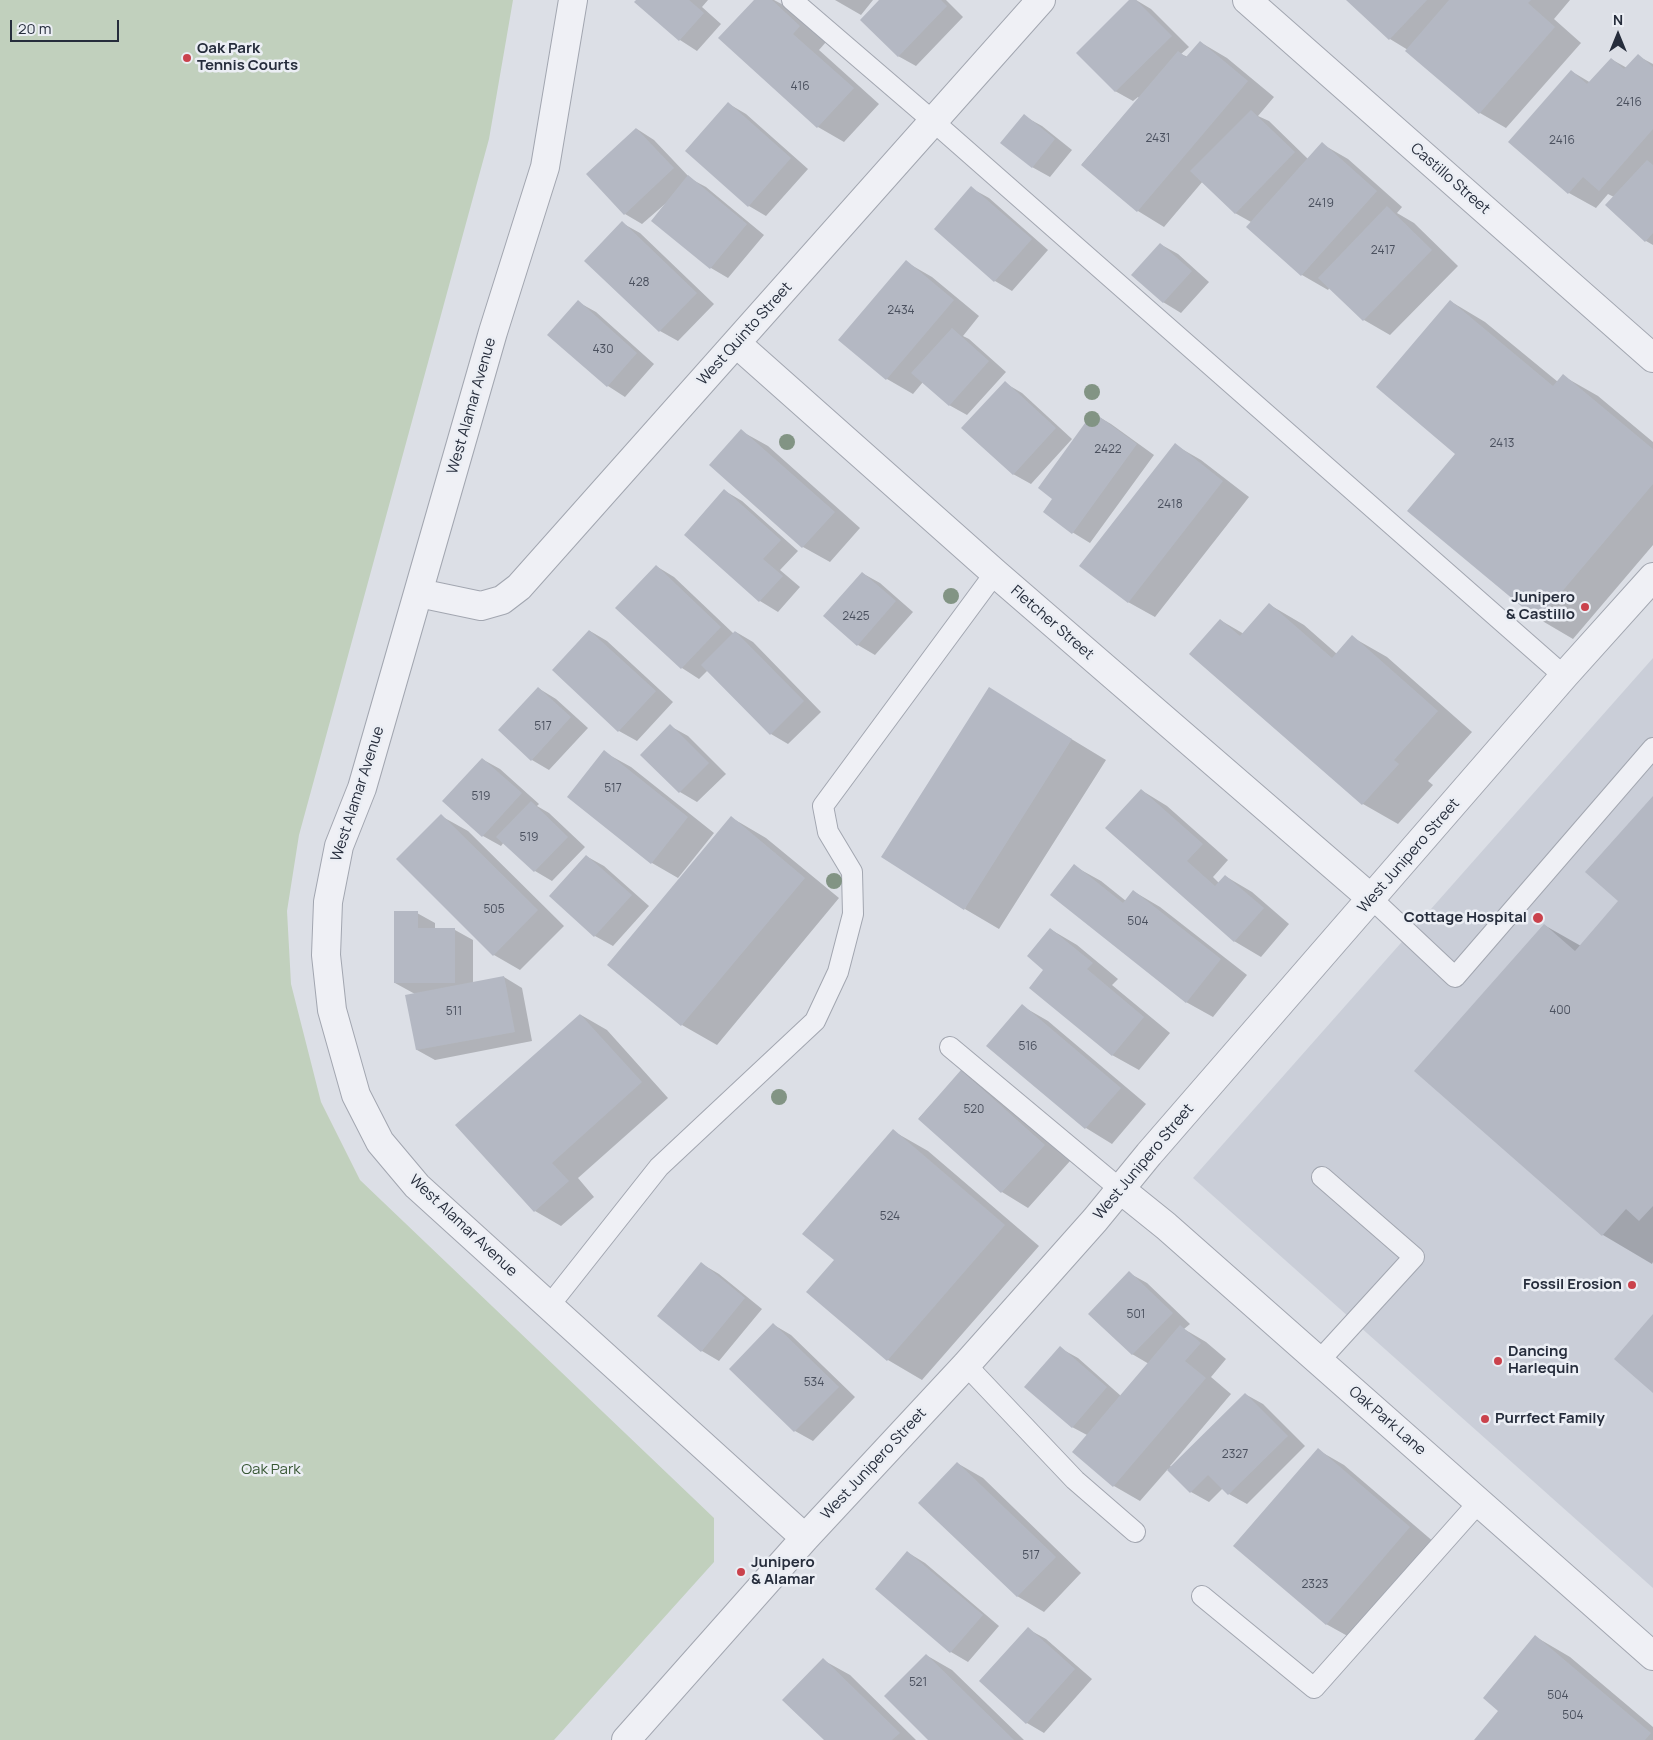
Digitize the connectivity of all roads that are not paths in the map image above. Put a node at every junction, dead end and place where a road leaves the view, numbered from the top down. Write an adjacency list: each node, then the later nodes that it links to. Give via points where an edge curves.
1 (573, 0): 10 (street, West Alamar Avenue, via 545,167 490,342)
2 (792, 0): 5 (lane)
3 (1040, 0): 5 (street, West Quinto Street)
4 (1247, 0): 7 (street, Castillo Street)
5 (934, 122): 6 (street, West Quinto Street); 11 (lane)
6 (736, 343): 8 (street, Fletcher Street); 10 (street, West Quinto Street, via 519,587 502,600 481,606)
7 (1653, 358)
8 (995, 573): 13 (street, Fletcher Street); 17 (lane, via 824,806 828,832 852,872 852,914 838,972 815,1021 659,1167)
9 (1653, 577): 11 (street, West Junipero Street)
10 (419, 593): 17 (street, West Alamar Avenue, via 362,788 339,846 328,902 326,955 332,1010 356,1095 380,1142 417,1186)
11 (1564, 676): 13 (street, West Junipero Street)
12 (1653, 748): 13 (lane, via 1455,977)
13 (1372, 899): 16 (street, West Junipero Street)
14 (950, 1047): 16 (lane)
15 (1322, 1177): 18 (lane, via 1414,1257)
16 (1120, 1189): 18 (street, Oak Park Lane); 19 (street, West Junipero Street)
17 (549, 1306): 22 (street, West Alamar Avenue)
18 (1319, 1361): 20 (street, Oak Park Lane)
19 (966, 1365): 21 (lane, via 1075,1480); 22 (street, West Junipero Street)
20 (1479, 1502): 23 (lane, via 1314,1688); 24 (street, Oak Park Lane)
21 (1135, 1532)
22 (806, 1538): 25 (street, West Junipero Street)
23 (1202, 1596)
24 (1653, 1656)
25 (626, 1740)

